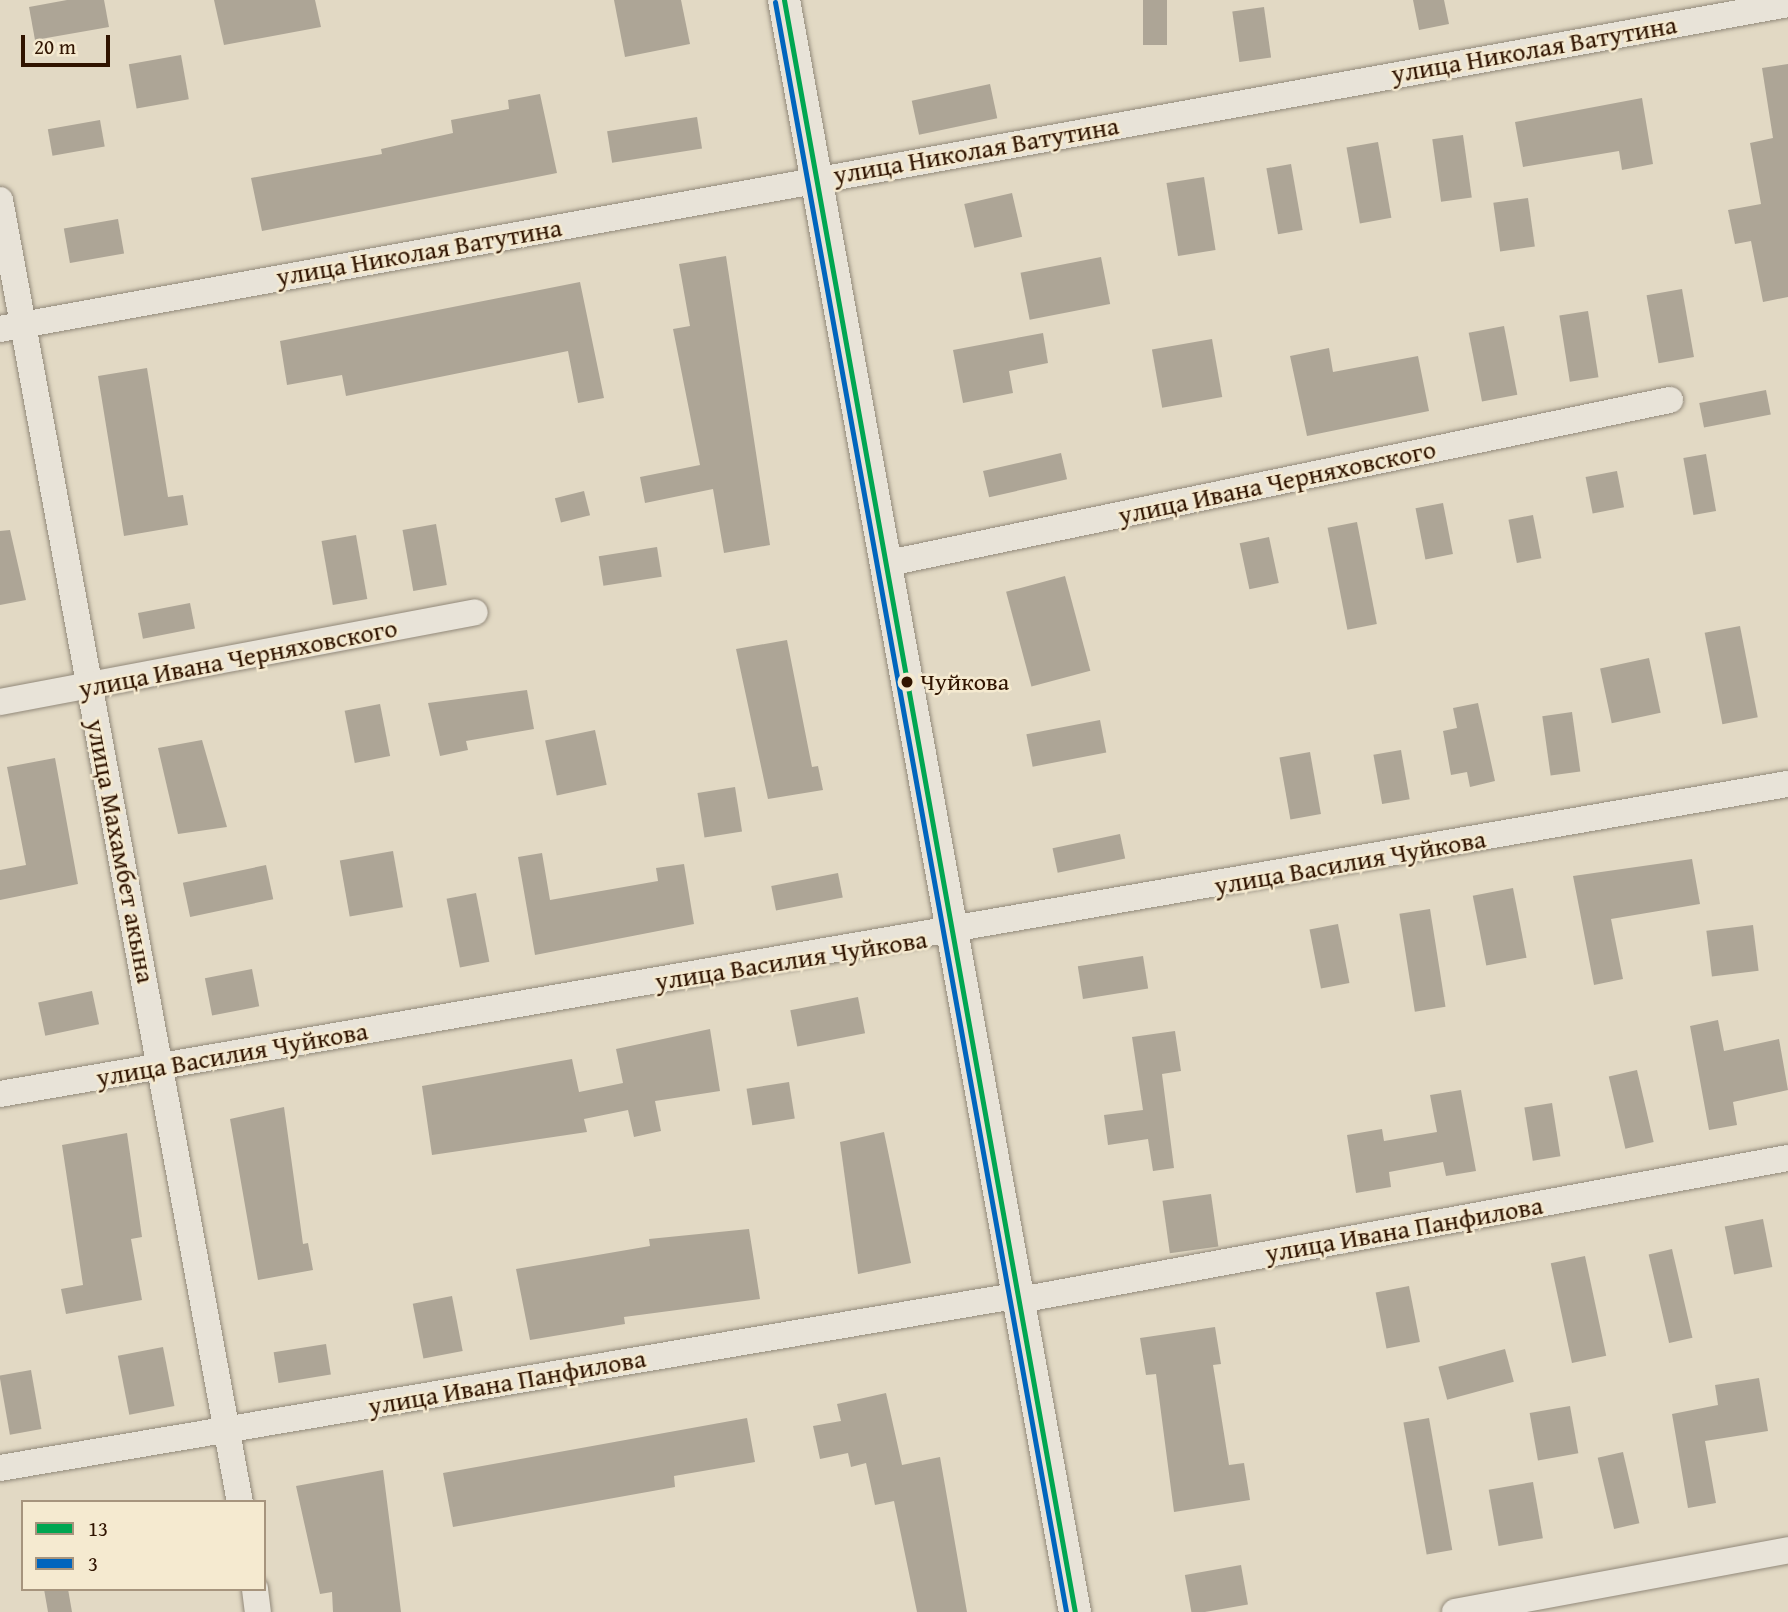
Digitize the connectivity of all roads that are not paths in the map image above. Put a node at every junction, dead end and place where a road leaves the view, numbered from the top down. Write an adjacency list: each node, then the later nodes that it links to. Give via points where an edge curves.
1 (785, 0): 3 (street)
2 (1788, 4): 3 (street, улица Николая Ватутина)
3 (817, 178): 5 (street, улица Николая Ватутина); 7 (street)
4 (0, 200): 5 (street, улица Махамбет акына)
5 (11, 327): 9 (street, улица Махамбет акына)
6 (1670, 400): 7 (street, улица Ивана Черняховского)
7 (884, 565): 12 (street)
8 (475, 611): 9 (street, улица Ивана Черняховского)
9 (89, 687): 10 (street, улица Ивана Черняховского); 13 (street, улица Махамбет акына)
10 (0, 702)
11 (1788, 784): 12 (street, улица Василия Чуйкова)
12 (954, 933): 13 (street, улица Василия Чуйкова); 16 (street)
13 (162, 1065): 14 (street, улица Василия Чуйкова); 17 (street, улица Махамбет акына)
14 (0, 1094)
15 (1788, 1158): 16 (street, улица Ивана Панфилова)
16 (1017, 1298): 17 (street, улица Ивана Панфилова); 23 (street)
17 (228, 1429): 18 (street, улица Ивана Панфилова); 19 (street, улица Махамбет акына)
18 (0, 1468)
19 (240, 1500)
20 (1788, 1550): 24 (street)
21 (254, 1591): 22 (street)
22 (258, 1612)
23 (1075, 1612)
24 (1455, 1612)

